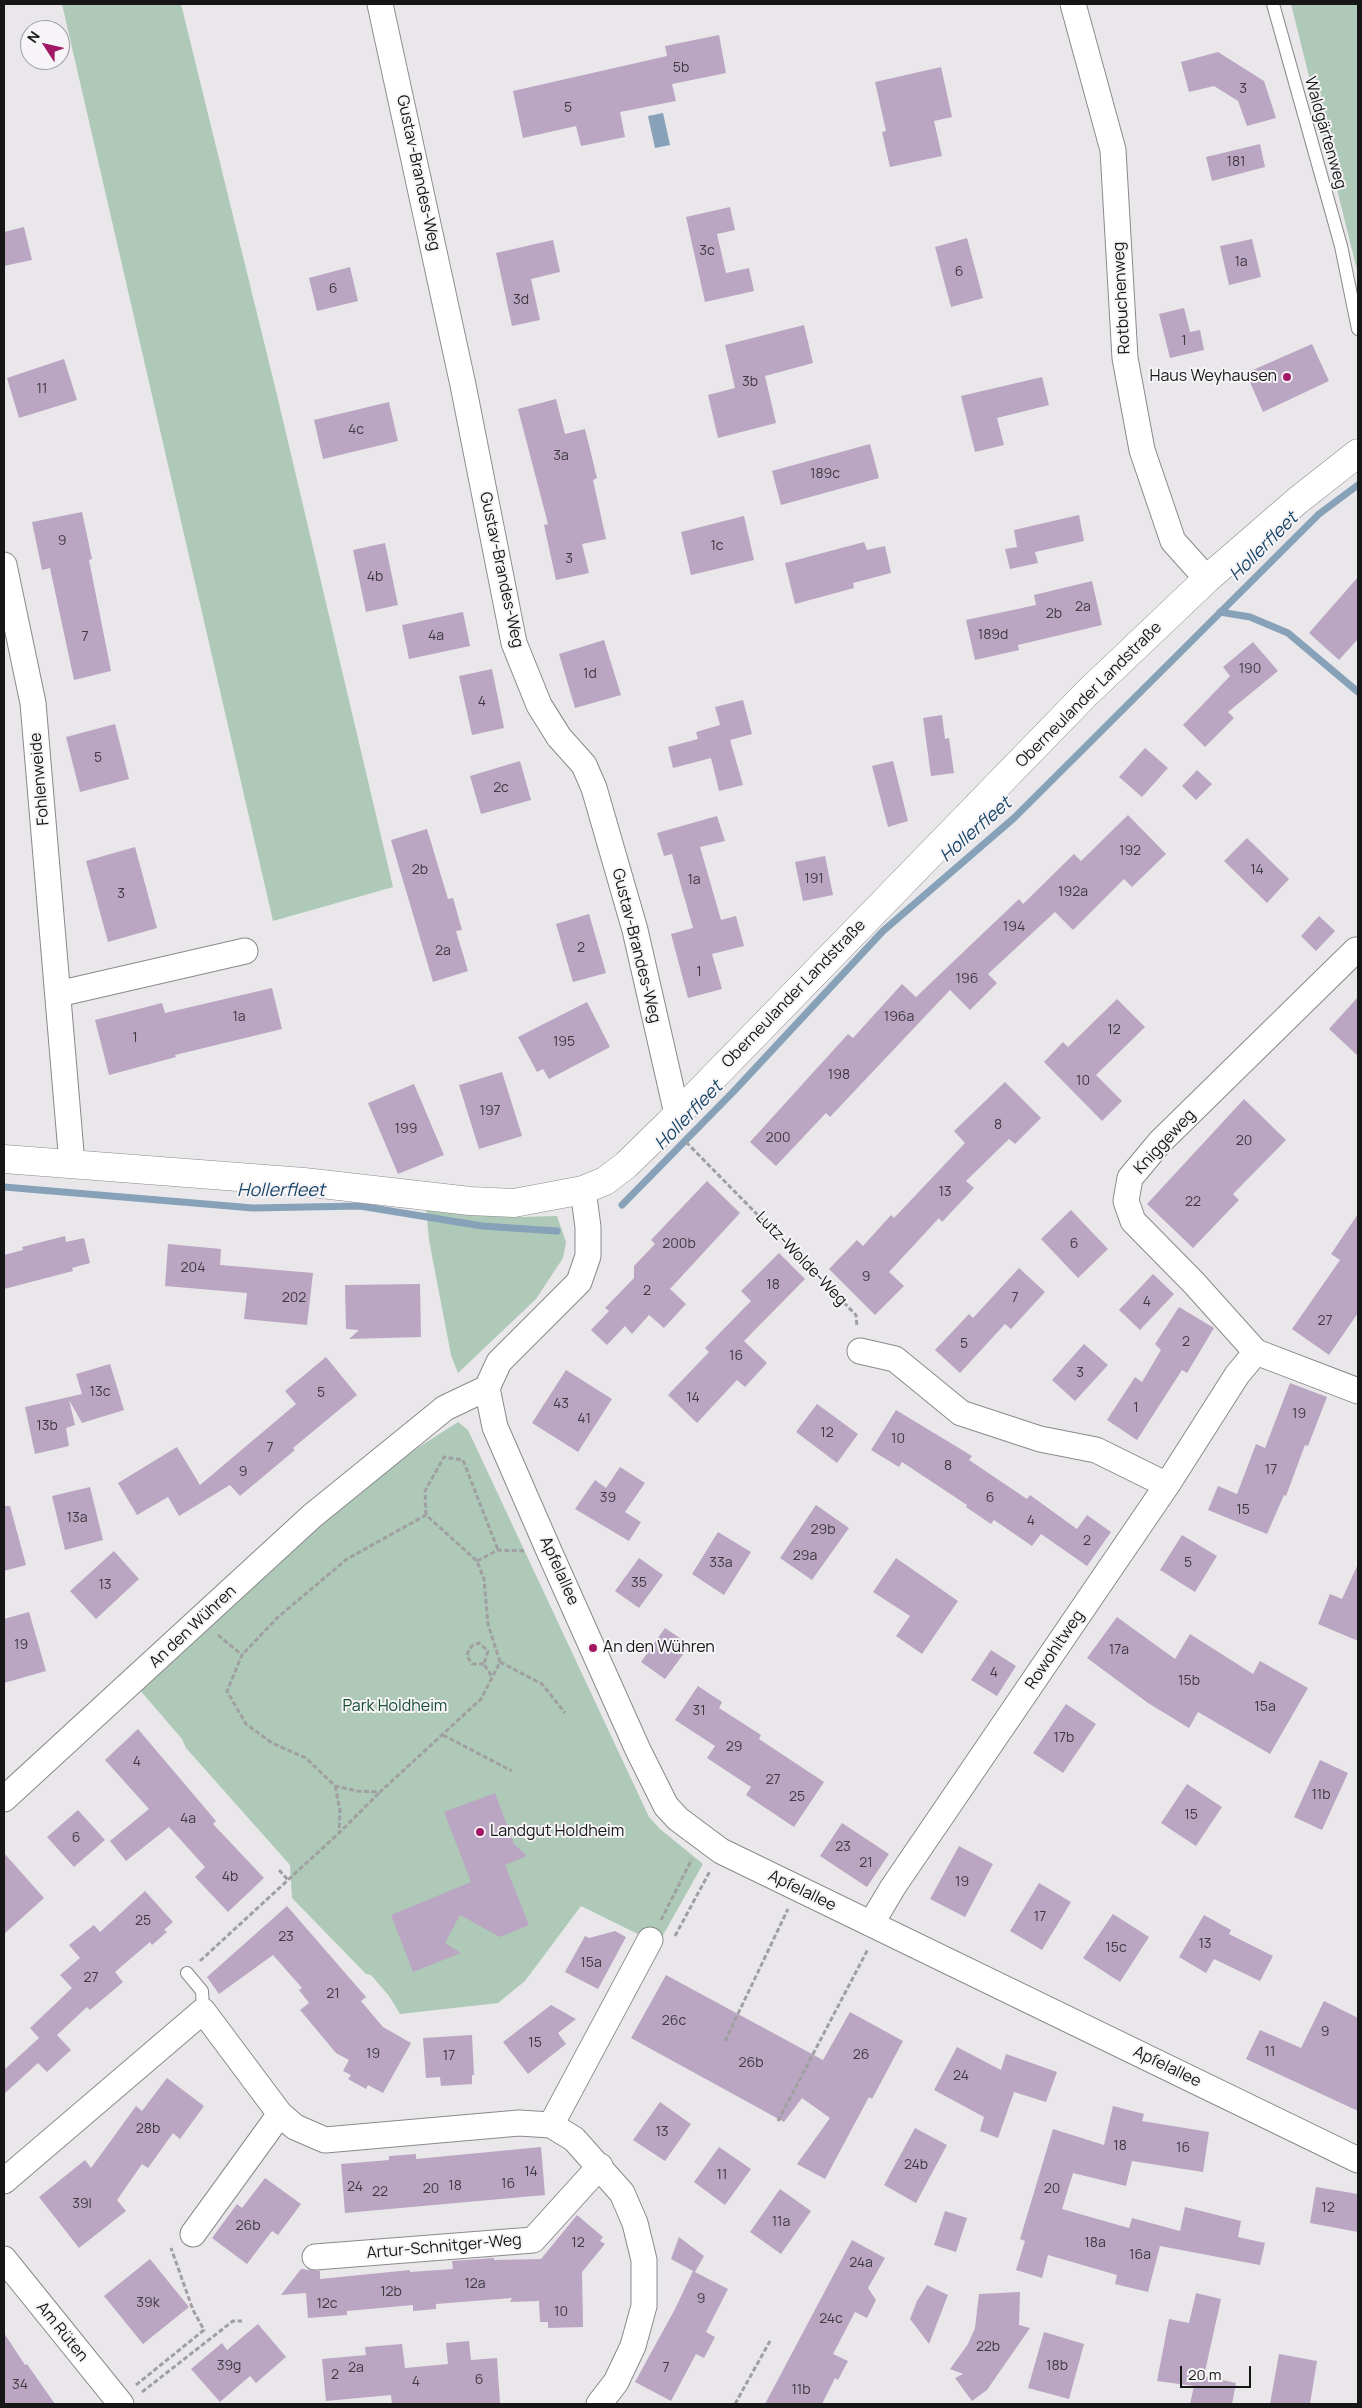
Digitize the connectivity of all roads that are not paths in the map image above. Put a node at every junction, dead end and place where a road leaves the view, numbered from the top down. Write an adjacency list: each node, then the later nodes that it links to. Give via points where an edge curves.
1 (380, 4): 11 (street, Gustav-Brandes-Weg, via 463,385 514,643 540,705 558,737 584,765 594,788 635,930)
2 (1073, 4): 7 (street, Rotbuchenweg, via 1113,150 1125,358 1142,450 1173,541)
3 (1273, 4): 4 (lane, Waldgärtenweg, via 1340,246)
4 (1358, 329)
5 (1358, 453): 7 (street, Oberneulander Landstraße)
6 (4, 565): 10 (street, Fohlenweide, via 33,703)
7 (1207, 578): 11 (street, Oberneulander Landstraße, via 1088,693)
8 (245, 951): 10 (street)
9 (1358, 952): 16 (street, Kniggeweg, via 1356,950 1160,1142 1130,1178 1126,1201 1133,1221)
10 (58, 994): 13 (street, Fohlenweide)
11 (677, 1114): 14 (street, Oberneulander Landstraße, via 626,1165 605,1181)
12 (4, 1159): 13 (street, Oberneulander Landstraße)
13 (72, 1164): 14 (street, Oberneulander Landstraße, via 304,1182 470,1201 514,1203)
14 (583, 1190): 17 (street, via 588,1256 579,1282 499,1362)
15 (860, 1351): 19 (street, via 895,1359 961,1413 1040,1439 1096,1450)
16 (1256, 1352): 18 (street, Kniggeweg); 19 (street, Rowohltweg, via 1237,1375)
17 (487, 1388): 20 (street, An den Wühren, via 445,1408 312,1516); 21 (street, Apfelallee, via 495,1427 666,1806 712,1845)
18 (1358, 1391)
19 (1166, 1486): 21 (street, Rowohltweg, via 893,1886)
20 (4, 1799)
21 (875, 1926): 27 (street, Apfelallee)
22 (662, 1939): 26 (street)
23 (187, 1973): 24 (lane, via 202,1991)
24 (203, 2011): 25 (street); 29 (street)
25 (280, 2114): 26 (street, via 295,2127 325,2140 519,2122); 30 (street)
26 (552, 2125): 28 (street, via 574,2138)
27 (1358, 2160)
28 (600, 2166): 31 (street, Artur-Schnitger-Weg, via 533,2240); 34 (street, via 622,2193 635,2223 644,2260 644,2306 630,2353 616,2382)
29 (4, 2181)
30 (193, 2234)
31 (315, 2257)
32 (4, 2259): 33 (street, Am Rüten)
33 (124, 2401)
34 (599, 2404)

